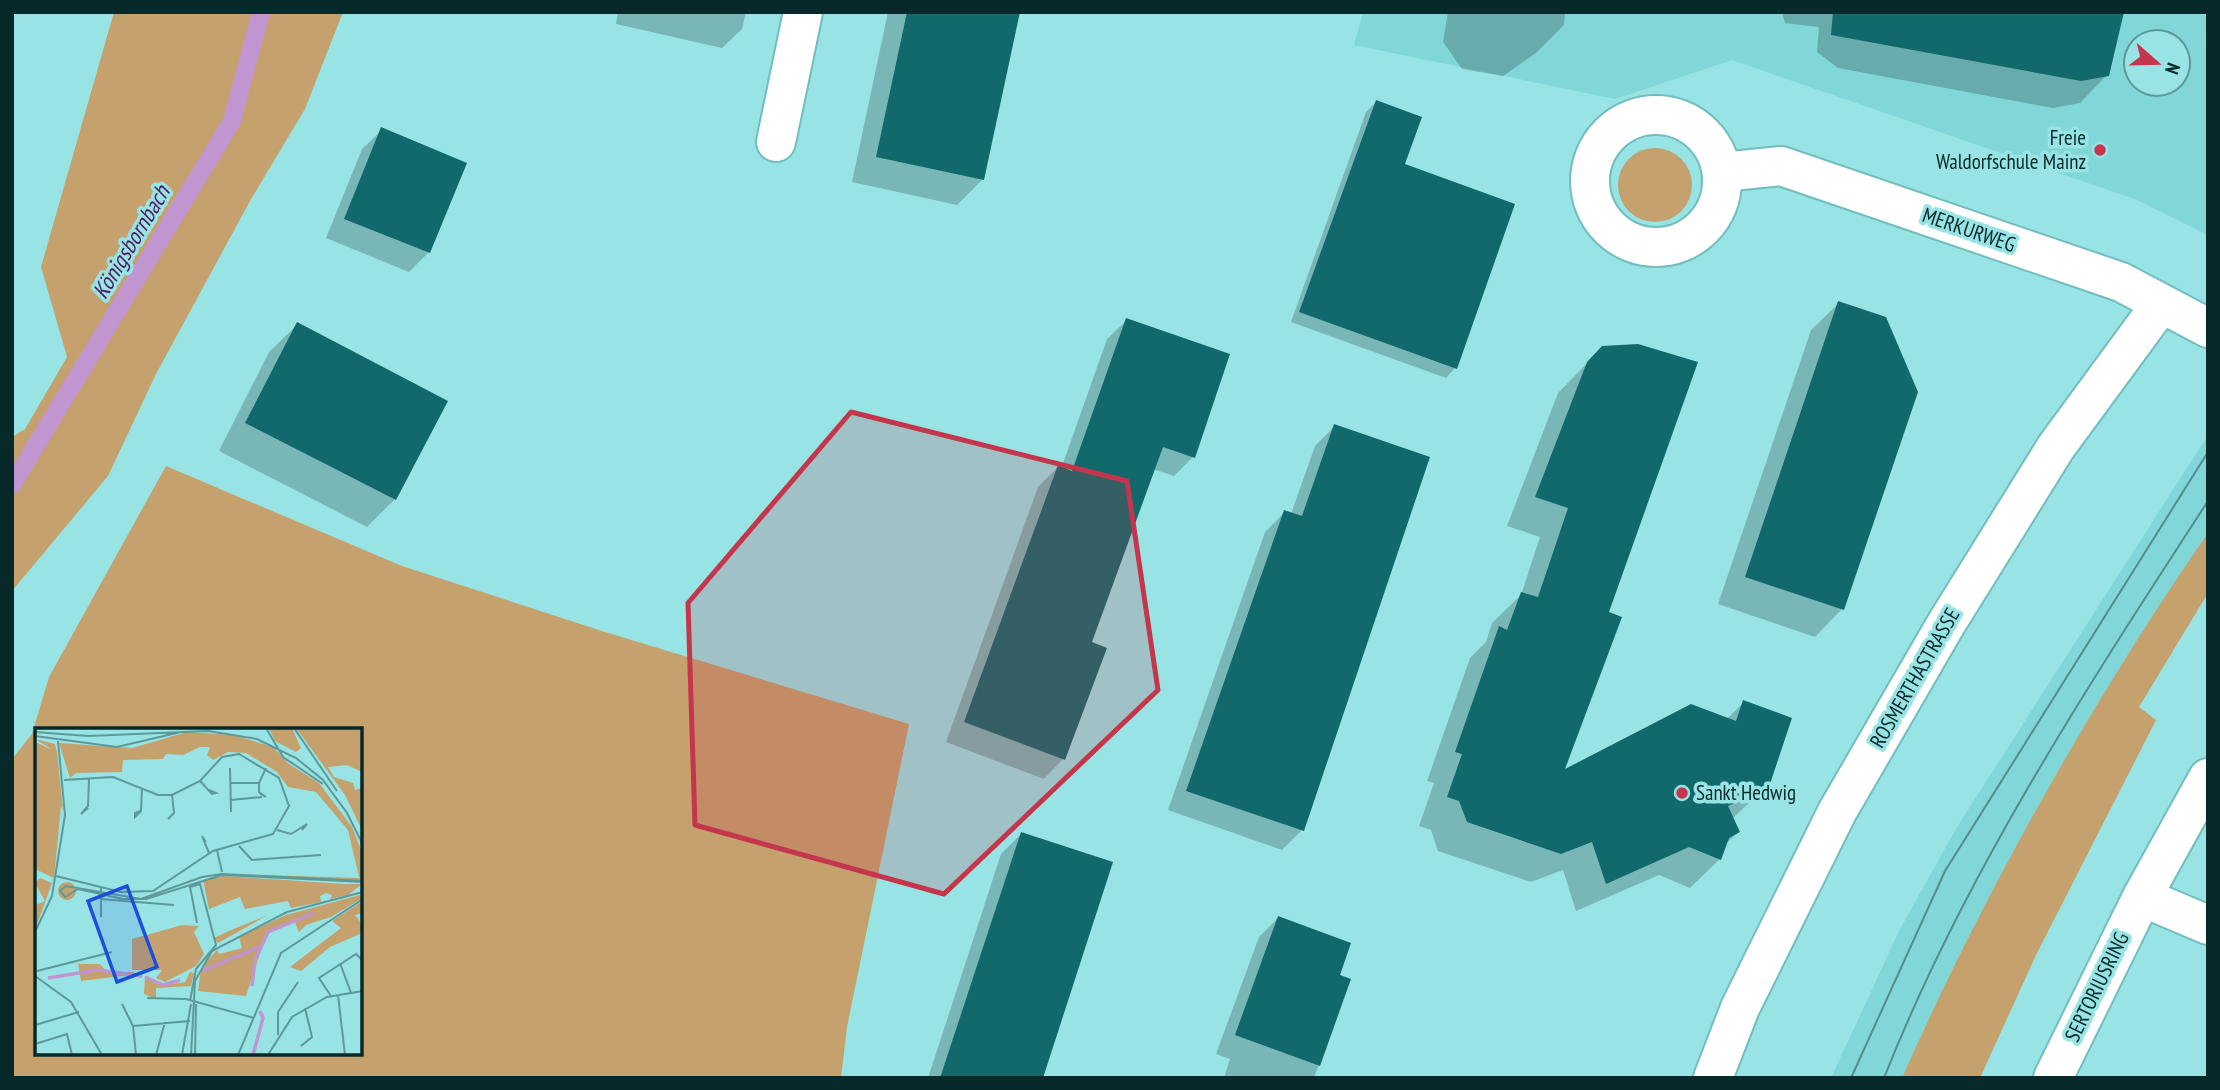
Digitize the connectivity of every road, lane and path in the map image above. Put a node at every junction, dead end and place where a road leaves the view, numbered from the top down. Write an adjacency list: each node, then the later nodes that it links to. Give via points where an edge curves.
1 (803, 12): 2 (street)
2 (776, 142)
3 (1722, 172): 4 (street, MERKURWEG, via 1781,166 2122,282)
4 (2161, 304): 5 (street, MERKURWEG); 9 (street, ROSMERTHASTRASSE, via 2056,447 1946,624 1851,789 1740,1007)
5 (2208, 328)
6 (2208, 778): 7 (street, SERTORIUSRING)
7 (2141, 897): 8 (street); 10 (street, SERTORIUSRING)
8 (2208, 925)
9 (1713, 1078)
10 (2053, 1078)

